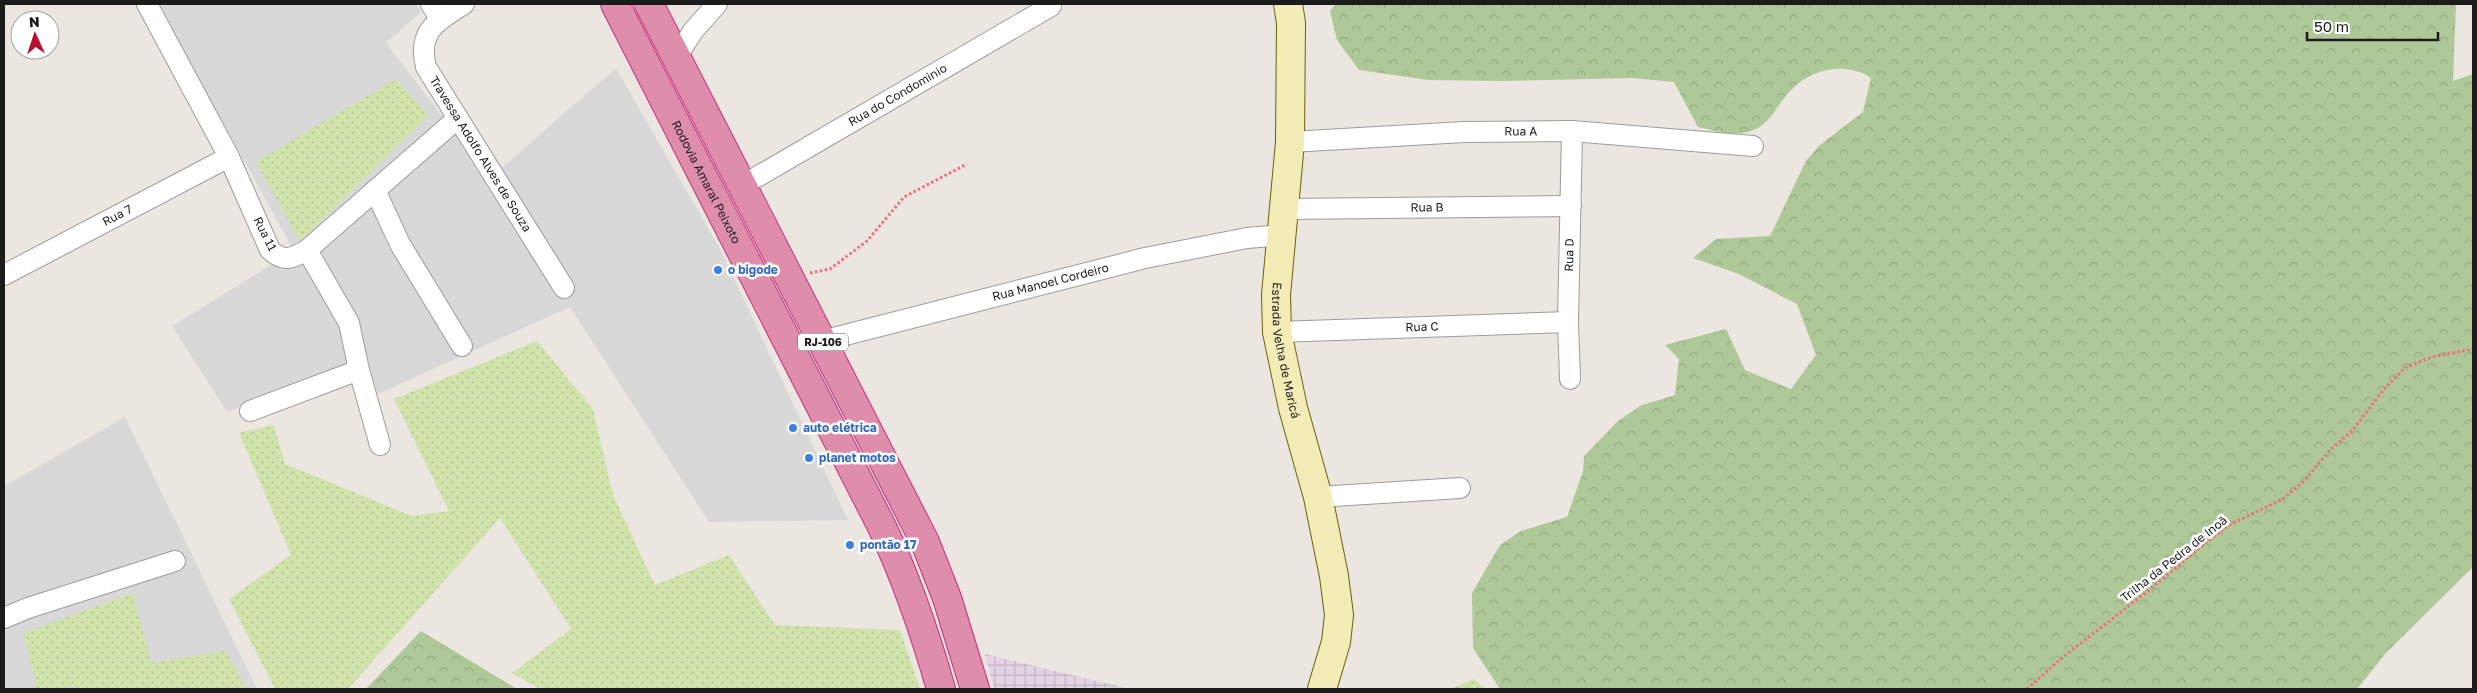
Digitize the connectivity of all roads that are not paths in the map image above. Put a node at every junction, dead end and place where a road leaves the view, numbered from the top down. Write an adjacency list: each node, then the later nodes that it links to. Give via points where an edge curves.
1 (147, 4): 14 (street, Rua 11)
2 (464, 4): 8 (street)
3 (615, 4): 34 (highway, Rodovia Amaral Peixoto / RJ-106, via 904,573)
4 (649, 4): 9 (highway, RJ-106)
5 (717, 4): 9 (street, via 693,31)
6 (1288, 4): 12 (street, Estrada Velha de Maricá, via 1291,23)
7 (1052, 6): 15 (street, Rua do Condominio)
8 (436, 11): 10 (street, Travessa Adolfo Alves de Souza, via 422,52 426,67)
9 (676, 58): 15 (highway, RJ-106)
10 (458, 118): 16 (street, Rua 11); 21 (street, Travessa Adolfo Alves de Souza)
11 (1572, 132): 12 (street, Rua A, via 1473,132); 13 (street, Rua A); 17 (street, Rua D)
12 (1290, 142): 18 (street, Estrada Velha de Maricá)
13 (1752, 146)
14 (229, 157): 19 (street, Rua 11, via 270,250 286,259); 20 (street, Rua 7)
15 (742, 185): 24 (highway, RJ-106)
16 (375, 190): 19 (street, Rua 11); 25 (street, via 405,252)
17 (1571, 206): 18 (street, Rua B); 22 (street, Rua D)
18 (1283, 222): 23 (street, Estrada Velha de Maricá, via 1276,296); 24 (street, Rua Manoel Cordeiro, via 1247,238 1145,258)
19 (307, 250): 26 (street, via 349,323)
20 (4, 274)
21 (564, 288)
22 (1568, 322): 23 (street, Rua C); 27 (street, Rua D)
23 (1277, 332): 31 (street, Estrada Velha de Maricá, via 1293,408)
24 (822, 341): 35 (highway, RJ-106, via 925,542 947,598)
25 (462, 346)
26 (359, 370): 28 (street); 29 (street)
27 (1570, 379)
28 (250, 411)
29 (380, 444)
30 (1460, 488): 31 (street)
31 (1318, 497): 36 (street, Estrada Velha de Maricá, via 1339,616 1336,642)
32 (175, 561): 33 (street)
33 (4, 618)
34 (941, 689)
35 (975, 689)
36 (1322, 689)

